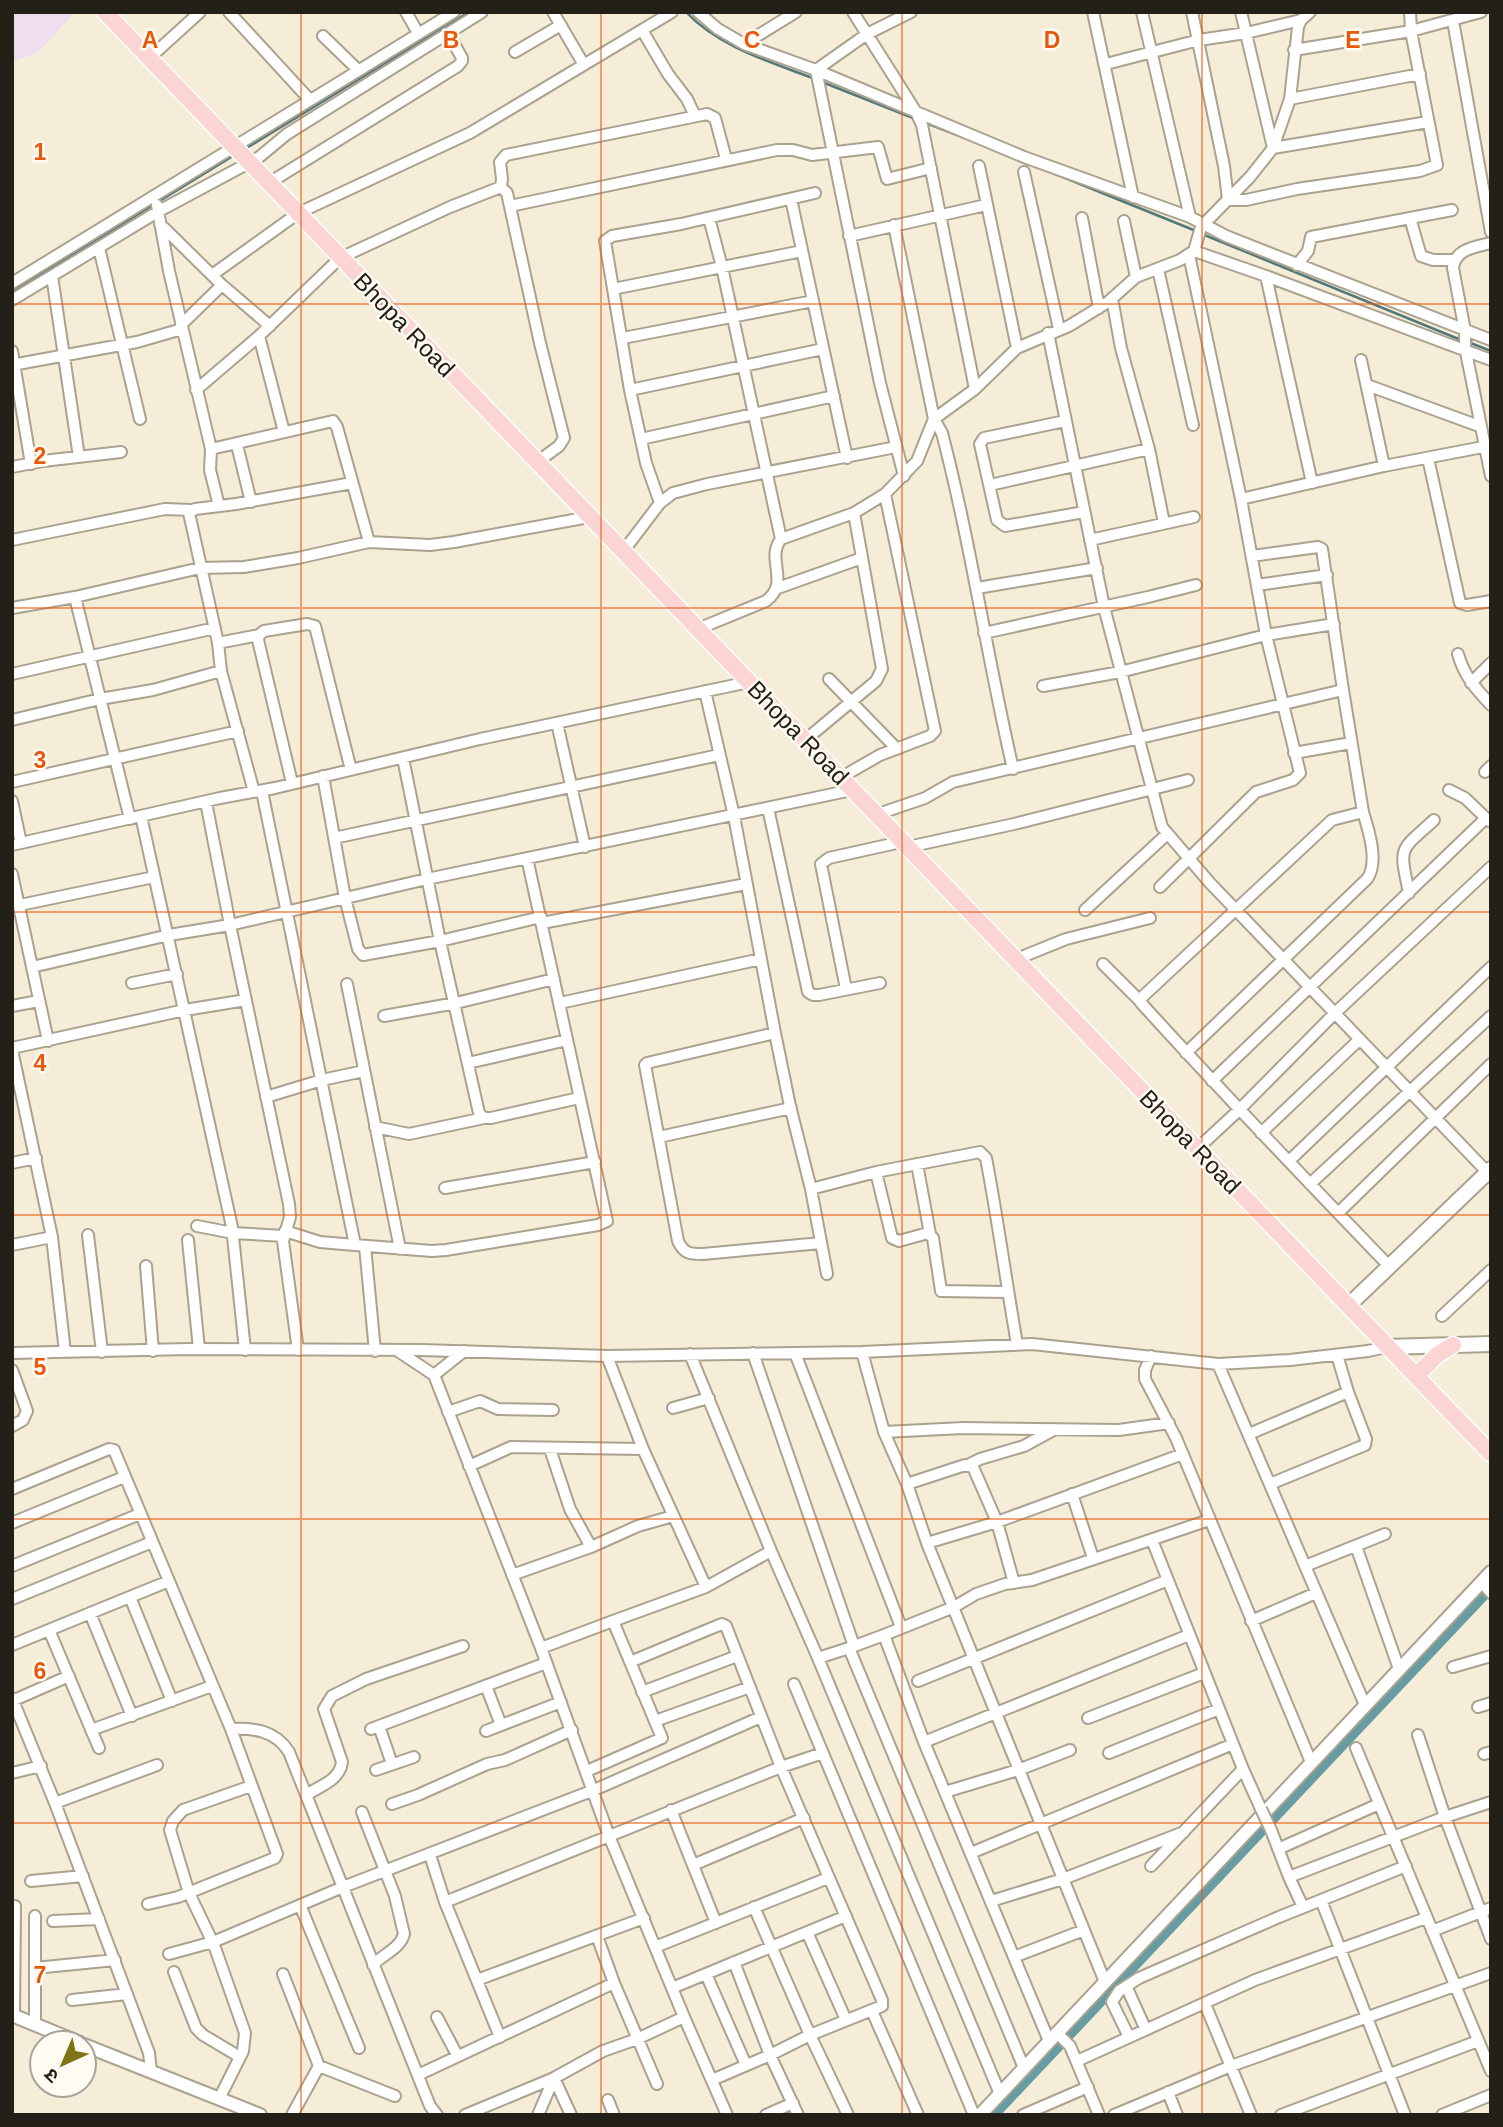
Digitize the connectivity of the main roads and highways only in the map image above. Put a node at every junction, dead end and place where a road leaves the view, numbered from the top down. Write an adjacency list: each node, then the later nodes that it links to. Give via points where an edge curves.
1 (105, 12): 3 (main road, Bhopa Road)
2 (117, 12): 3 (main road, Bhopa Road)
3 (247, 152): 4 (main road, Bhopa Road); 4 (main road, Bhopa Road, via 277,178)
4 (302, 212): 5 (main road, Bhopa Road)
5 (344, 255): 6 (main road, Bhopa Road, via 589,517); 6 (main road, Bhopa Road, via 544,457)
6 (702, 629): 7 (main road, Bhopa Road, via 852,790); 7 (main road, Bhopa Road, via 884,812)
7 (909, 844): 8 (main road, Bhopa Road); 8 (main road, Bhopa Road, via 1024,956)
8 (1200, 1146): 10 (main road, Bhopa Road)
9 (1490, 1172): 10 (main road)
10 (1351, 1302): 13 (main road, Bhopa Road)
11 (1491, 1344): 12 (main road)
12 (1453, 1345): 13 (main road); 14 (main road)
13 (1390, 1346): 14 (main road, Bhopa Road); 16 (main road, Bhopa Road)
14 (1420, 1372): 15 (main road, Bhopa Road)
15 (1491, 1444)
16 (1491, 1454)

